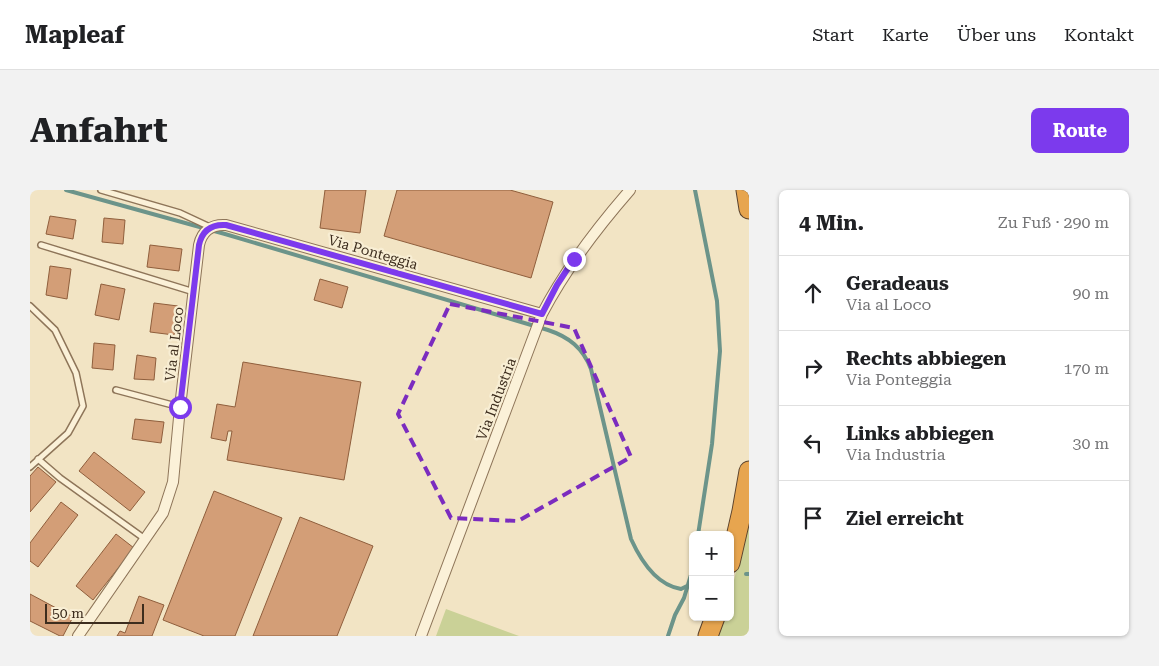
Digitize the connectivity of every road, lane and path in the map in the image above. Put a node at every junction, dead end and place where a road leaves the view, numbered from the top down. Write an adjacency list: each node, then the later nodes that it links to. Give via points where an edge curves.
1 (101, 190): 5 (lane, via 180,212)
2 (630, 190): 9 (street, Via Industria, via 574,259)
3 (746, 190): 4 (highway)
4 (749, 210)
5 (211, 227): 7 (street, Via al Loco, via 201,238); 9 (street, Via Ponteggia, via 226,225)
6 (41, 245): 7 (lane)
7 (194, 292): 11 (street, Via al Loco)
8 (30, 306): 12 (lane, via 55,330 76,373 83,406 68,433)
9 (541, 317): 19 (street, Via Industria)
10 (116, 390): 11 (lane)
11 (180, 407): 15 (street, Via al Loco, via 173,482 162,513)
12 (38, 459): 13 (lane); 15 (lane)
13 (30, 467)
14 (749, 471): 16 (highway)
15 (145, 540): 18 (street, Via al Loco)
16 (734, 546)
17 (714, 621): 20 (highway)
18 (78, 636)
19 (421, 636)
20 (708, 636)

